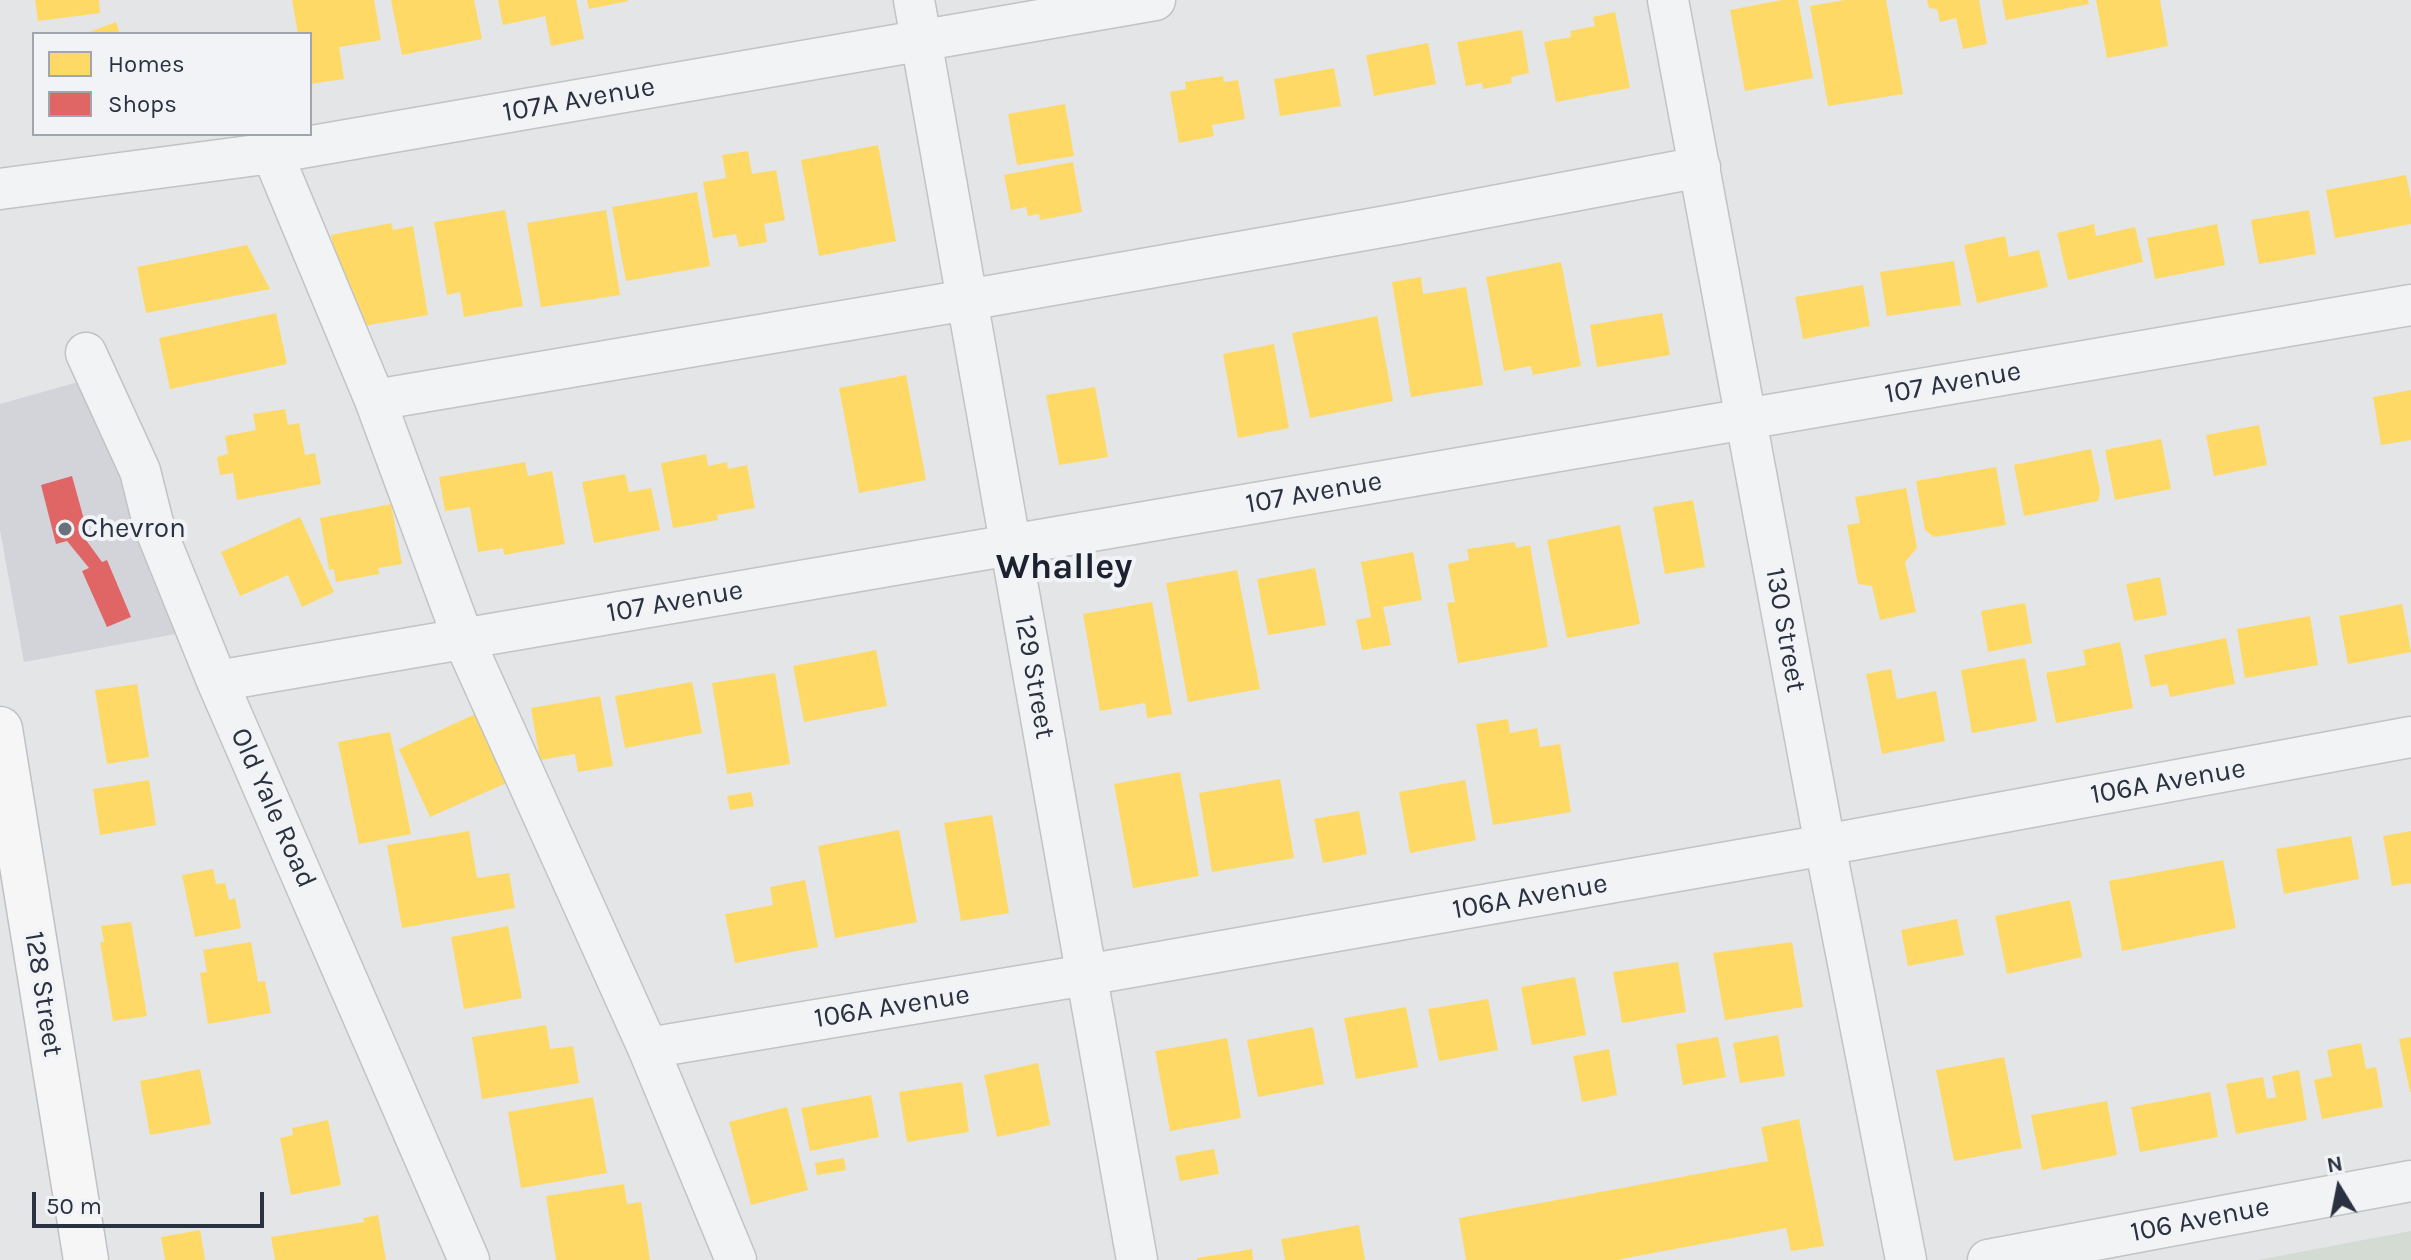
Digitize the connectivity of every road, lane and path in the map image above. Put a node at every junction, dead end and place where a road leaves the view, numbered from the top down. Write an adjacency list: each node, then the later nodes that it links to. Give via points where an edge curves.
1 (914, 0): 4 (street, 129 Street)
2 (1155, 0): 4 (street, 107A Avenue)
3 (1668, 0): 6 (street, 130 Street)
4 (921, 39): 5 (street, 107A Avenue); 8 (street, 129 Street)
5 (272, 153): 7 (street, 107A Avenue); 11 (street)
6 (1700, 167): 8 (street); 12 (street, 130 Street)
7 (0, 189)
8 (967, 300): 11 (street); 13 (street, 129 Street)
9 (2411, 305): 12 (street, 107 Avenue)
10 (86, 353): 15 (street, Old Yale Road, via 140,471 153,523)
11 (375, 400): 14 (street)
12 (1746, 419): 13 (street, 107 Avenue); 18 (street, 130 Street)
13 (1011, 546): 14 (street, 107 Avenue); 19 (street, 129 Street)
14 (463, 638): 15 (street, 107 Avenue); 20 (street)
15 (217, 681): 24 (street, Old Yale Road)
16 (0, 729): 23 (main road, 128 Street)
17 (2411, 737): 18 (street, 106A Avenue)
18 (1825, 845): 19 (street, 106A Avenue); 27 (street, 130 Street)
19 (1086, 975): 20 (street, 106A Avenue); 26 (street, 129 Street)
20 (648, 1048): 25 (street)
21 (2411, 1181): 22 (street, 106 Avenue)
22 (2143, 1246): 28 (street, 106 Avenue)
23 (86, 1260)
24 (469, 1260)
25 (736, 1260)
26 (1137, 1260)
27 (1906, 1260)
28 (1988, 1260)

